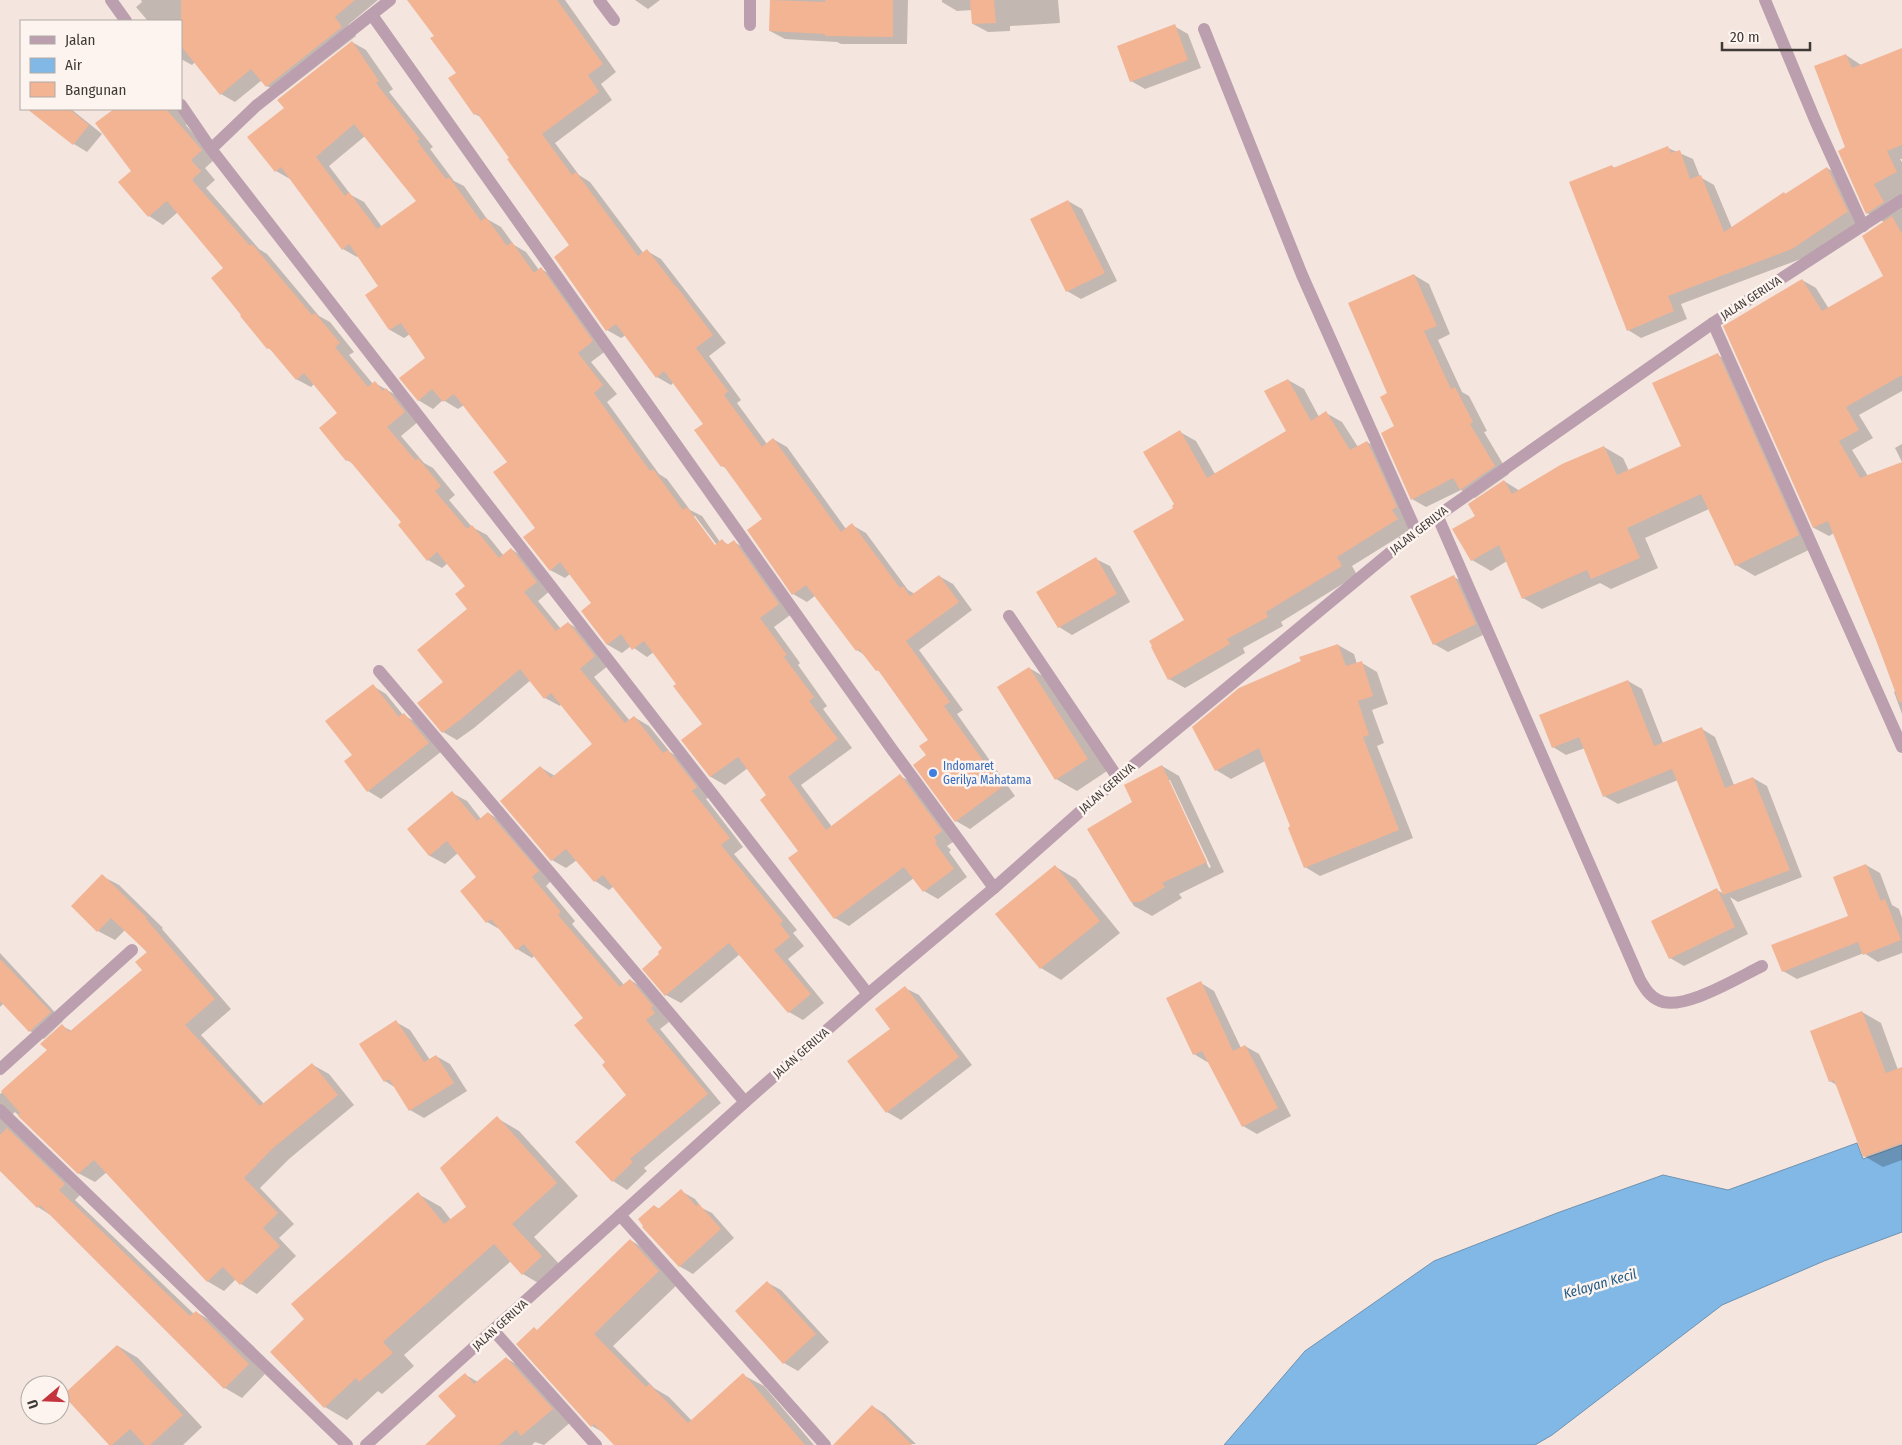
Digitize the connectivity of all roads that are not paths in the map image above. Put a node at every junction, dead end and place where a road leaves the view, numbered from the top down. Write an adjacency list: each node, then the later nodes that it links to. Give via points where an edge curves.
1 (390, 0): 6 (street)
2 (599, 0): 8 (street)
3 (750, 0): 9 (street)
4 (1765, 0): 14 (street)
5 (118, 3): 7 (street)
6 (372, 15): 12 (street, via 256,106); 22 (street, via 891,748)
7 (126, 20)
8 (614, 20)
9 (750, 25)
10 (1204, 29): 17 (street, via 1302,274)
11 (182, 107): 12 (street)
12 (210, 149): 25 (street)
13 (1902, 200): 14 (street, JALAN GERILYA)
14 (1863, 226): 15 (street, JALAN GERILYA)
15 (1713, 323): 16 (street, JALAN GERILYA); 20 (street)
16 (1437, 515): 17 (street, JALAN GERILYA); 24 (street, via 1640,980 1650,995 1659,1001 1675,1004 1699,997)
17 (1416, 531): 21 (street, JALAN GERILYA)
18 (1009, 616): 21 (street)
19 (378, 672): 27 (street)
20 (1902, 747)
21 (1118, 778): 22 (street, JALAN GERILYA)
22 (994, 888): 25 (street, JALAN GERILYA)
23 (132, 950): 26 (street)
24 (1762, 966)
25 (868, 994): 27 (street, JALAN GERILYA)
26 (0, 1069)
27 (745, 1102): 29 (street, JALAN GERILYA)
28 (0, 1110): 31 (street)
29 (620, 1215): 30 (street, JALAN GERILYA); 34 (street)
30 (494, 1331): 32 (street, JALAN GERILYA); 33 (street)
31 (347, 1445)
32 (366, 1445)
33 (596, 1445)
34 (825, 1445)

